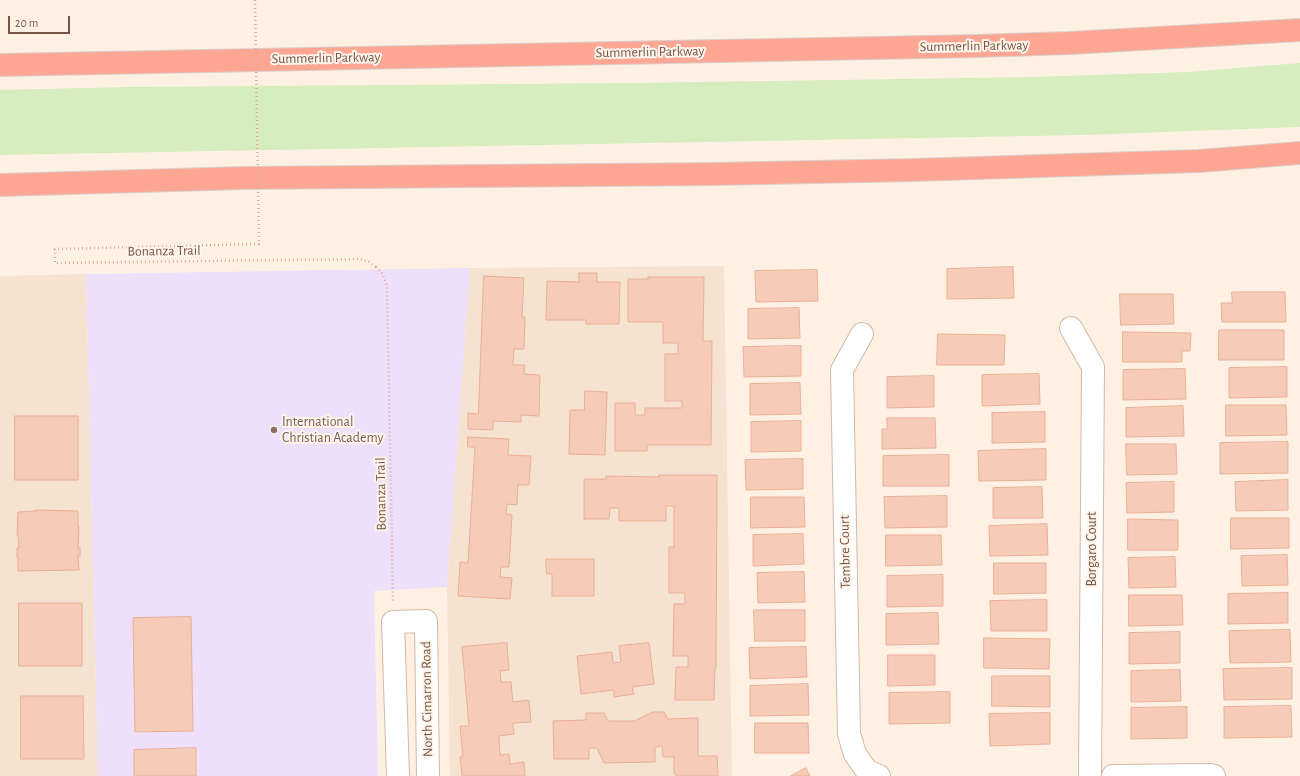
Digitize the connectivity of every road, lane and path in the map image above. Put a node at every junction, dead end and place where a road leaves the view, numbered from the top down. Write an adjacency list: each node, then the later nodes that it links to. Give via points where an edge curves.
1 (255, 0): 8 (path, Bonanza Trail, bridge, via 259,244 55,249 55,263 360,259 369,262 383,274 387,288)
2 (1300, 30): 3 (highway, Summerlin Parkway, via 993,46)
3 (0, 65)
4 (1300, 153): 5 (highway, via 1199,161 907,170 244,178)
5 (0, 185)
6 (1071, 328): 12 (street, Borgaro Court, via 1093,367)
7 (862, 334): 9 (street, Tembre Court, via 842,370 849,734 855,754)
8 (393, 622): 10 (street); 11 (street, North Cimarron Road, via 426,621)
9 (873, 774)
10 (398, 776)
11 (428, 776)
12 (1090, 776)
13 (1113, 776): 14 (street)
14 (1214, 776)

